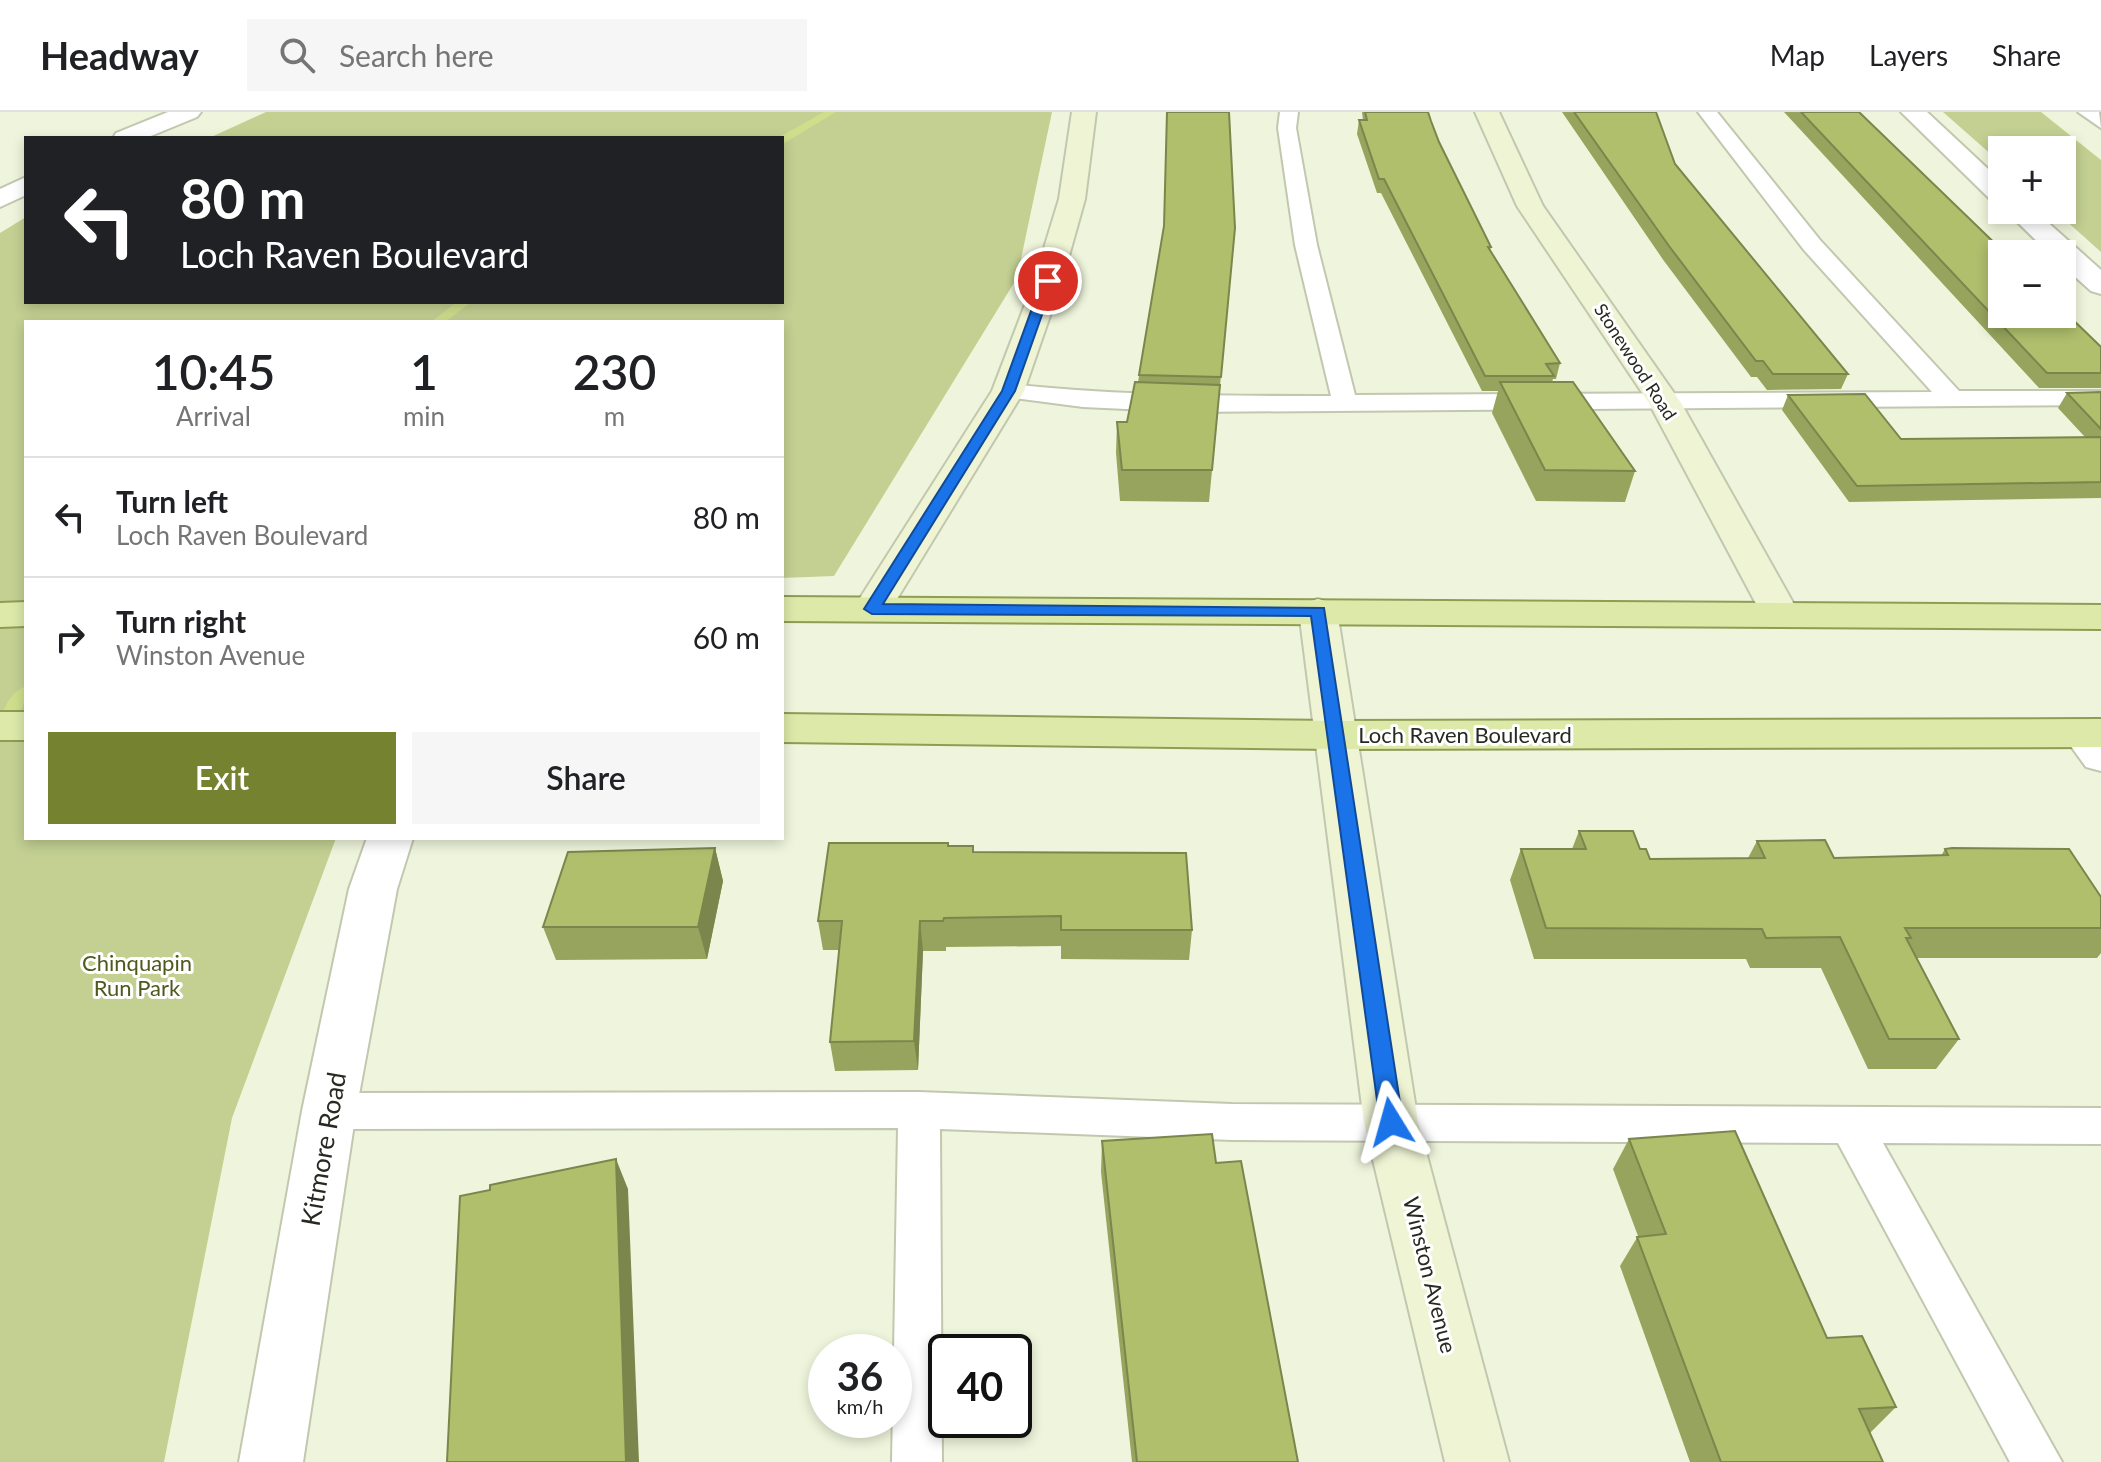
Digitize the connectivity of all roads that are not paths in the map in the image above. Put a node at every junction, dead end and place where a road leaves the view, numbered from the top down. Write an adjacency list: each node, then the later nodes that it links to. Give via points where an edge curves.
1 (189, 112): 9 (street)
2 (1084, 112): 15 (street, via 1072,199)
3 (1289, 112): 19 (lane, via 1287,128 1306,245)
4 (1487, 112): 18 (street, Stonewood Road, via 1553,243)
5 (1707, 112): 17 (lane, via 1812,245)
6 (1913, 112): 10 (street)
7 (2087, 112): 8 (lane)
8 (2101, 122)
9 (130, 136)
10 (1988, 183)
11 (24, 186): 12 (street)
12 (0, 199)
13 (2033, 224): 14 (street)
14 (2101, 285)
15 (1008, 391): 19 (lane, via 1083,400); 21 (street)
16 (2101, 398): 17 (lane)
17 (1952, 399): 18 (lane)
18 (1665, 403): 19 (lane); 25 (street, Stonewood Road)
19 (1345, 404)
20 (784, 609): 21 (main road)
21 (872, 609): 22 (main road)
22 (1318, 611): 25 (main road); 30 (street, Winston Avenue)
23 (24, 614): 24 (main road)
24 (0, 615)
25 (1781, 615): 26 (main road)
26 (2101, 617)
27 (0, 726): 28 (main road)
28 (24, 726)
29 (784, 728): 30 (main road, Loch Raven Boulevard)
30 (1335, 735): 31 (main road, Loch Raven Boulevard); 35 (street, Winston Avenue)
31 (2095, 741)
32 (389, 840): 34 (street, Kitmore Road, via 373,889)
33 (919, 1110): 34 (lane); 35 (lane, via 1232,1122); 39 (lane)
34 (329, 1111): 38 (street, Kitmore Road)
35 (1391, 1122): 36 (lane); 40 (street, Winston Avenue)
36 (1849, 1123): 37 (lane); 41 (lane)
37 (2101, 1126)
38 (271, 1462)
39 (917, 1462)
40 (1477, 1462)
41 (2037, 1462)

